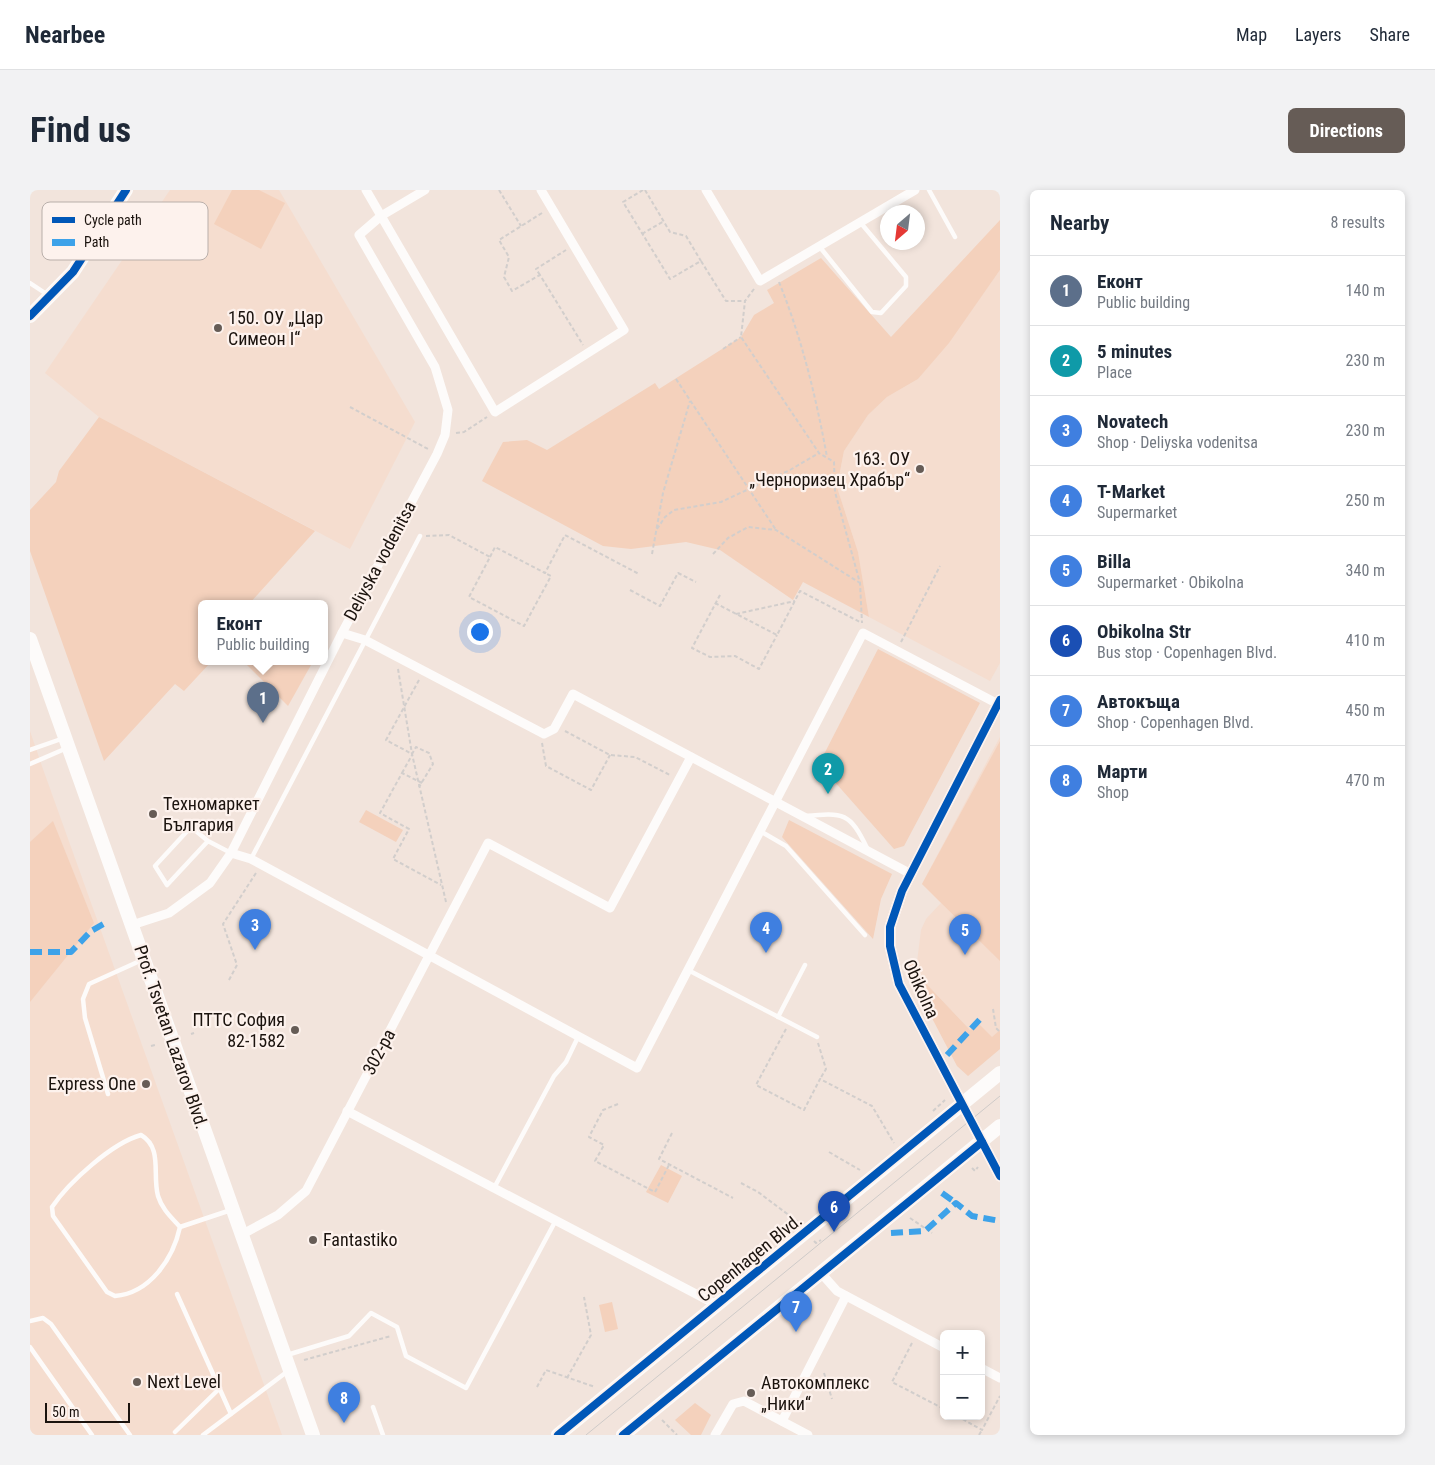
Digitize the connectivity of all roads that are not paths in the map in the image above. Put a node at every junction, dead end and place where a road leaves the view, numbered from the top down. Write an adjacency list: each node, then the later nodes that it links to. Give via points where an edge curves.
1 (126, 190): 8 (main road)
2 (366, 190): 9 (street)
3 (425, 190): 9 (street)
4 (541, 190): 9 (street, via 624,330 495,412)
5 (706, 190): 12 (street, via 760,281)
6 (915, 190): 10 (street)
7 (929, 190): 11 (lane)
8 (118, 202)
9 (381, 216): 18 (street, Deliyska vodenitsa, via 359,235 435,367 448,410 445,435 437,454)
10 (860, 222): 12 (street); 12 (lane, via 906,277 906,286 881,313 872,312)
11 (955, 237)
12 (819, 246)
13 (81, 260): 15 (main road)
14 (30, 283): 15 (lane)
15 (50, 296): 16 (main road)
16 (30, 316)
17 (420, 536): 20 (lane)
18 (342, 633): 20 (street); 21 (street, Deliyska vodenitsa)
19 (30, 639): 24 (main road, Prof. Tsvetan Lazarov Blvd.)
20 (365, 640): 26 (street, via 540,733 548,734 556,726 574,694); 34 (lane)
21 (328, 661)
22 (326, 665): 33 (street, Deliyska vodenitsa)
23 (999, 702): 28 (street, via 863,633); 35 (street, Obikolna)
24 (67, 742): 25 (lane); 27 (lane); 36 (main road, Prof. Tsvetan Lazarov Blvd.)
25 (30, 750)
26 (691, 757): 28 (street); 38 (street, 302-ра, via 610,908 488,843)
27 (30, 764)
28 (776, 801): 29 (street); 30 (street)
29 (804, 816): 32 (street); 32 (lane, via 826,813 848,818)
30 (760, 831): 37 (lane, via 786,846); 41 (street)
31 (208, 841): 31 (lane, via 192,827 185,833 155,866 167,885); 33 (lane)
32 (868, 850): 35 (street)
33 (231, 853): 34 (street); 36 (street, Deliyska vodenitsa, via 210,883 169,913)
34 (251, 859): 38 (street)
35 (911, 874): 47 (street, Obikolna, via 890,927 891,959 899,984)
36 (132, 925): 39 (main road, Prof. Tsvetan Lazarov Blvd.)
37 (865, 935)
38 (429, 955): 43 (street); 48 (street, 302-ра)
39 (144, 960): 46 (lane, via 89,984 83,999 85,1018); 53 (main road, Prof. Tsvetan Lazarov Blvd.)
40 (805, 965): 42 (lane)
41 (688, 970): 42 (lane); 43 (street, via 637,1068)
42 (778, 1017): 44 (lane)
43 (578, 1037): 52 (lane)
44 (816, 1037)
45 (1000, 1072): 47 (main road, Copenhagen Blvd.)
46 (108, 1094)
47 (961, 1104): 50 (street, Obikolna); 60 (main road, Copenhagen Blvd.)
48 (348, 1111): 52 (street); 56 (street, 302-ра, via 306,1191 278,1215)
49 (1000, 1126): 50 (main road)
50 (982, 1142): 51 (street, Obikolna); 57 (main road)
51 (1000, 1176)
52 (494, 1188): 54 (street)
53 (232, 1209): 55 (lane); 56 (main road, Prof. Tsvetan Lazarov Blvd.)
54 (556, 1220): 60 (street); 64 (lane, via 466,1388 406,1356 398,1327 371,1313 348,1336)
55 (180, 1227): 55 (lane, via 164,1209 156,1185 155,1152 148,1139 141,1135 128,1138 102,1156 52,1207 53,1216 107,1292 115,1296 140,1289 168,1261)
56 (241, 1235): 64 (main road, Prof. Tsvetan Lazarov Blvd.)
57 (821, 1273): 59 (street, via 836,1291); 79 (main road)
58 (177, 1294): 68 (lane)
59 (846, 1296): 62 (street); 71 (street)
60 (717, 1305): 78 (main road, Copenhagen Blvd.)
61 (30, 1321): 75 (lane, via 43,1318 51,1324)
62 (940, 1346)
63 (30, 1347): 74 (lane)
64 (284, 1356): 65 (main road, Prof. Tsvetan Lazarov Blvd.)
65 (290, 1370): 70 (lane); 76 (main road, Prof. Tsvetan Lazarov Blvd.)
66 (985, 1370): 67 (street)
67 (1000, 1378)
68 (220, 1388): 70 (lane); 72 (lane)
69 (373, 1407): 77 (lane)
70 (231, 1414): 73 (lane)
71 (782, 1421): 80 (street, via 739,1402 733,1404); 81 (street)
72 (175, 1432)
73 (207, 1434)
74 (92, 1435)
75 (130, 1435)
76 (313, 1435)
77 (383, 1435)
78 (558, 1435)
79 (623, 1435)
80 (716, 1435)
81 (808, 1435)

